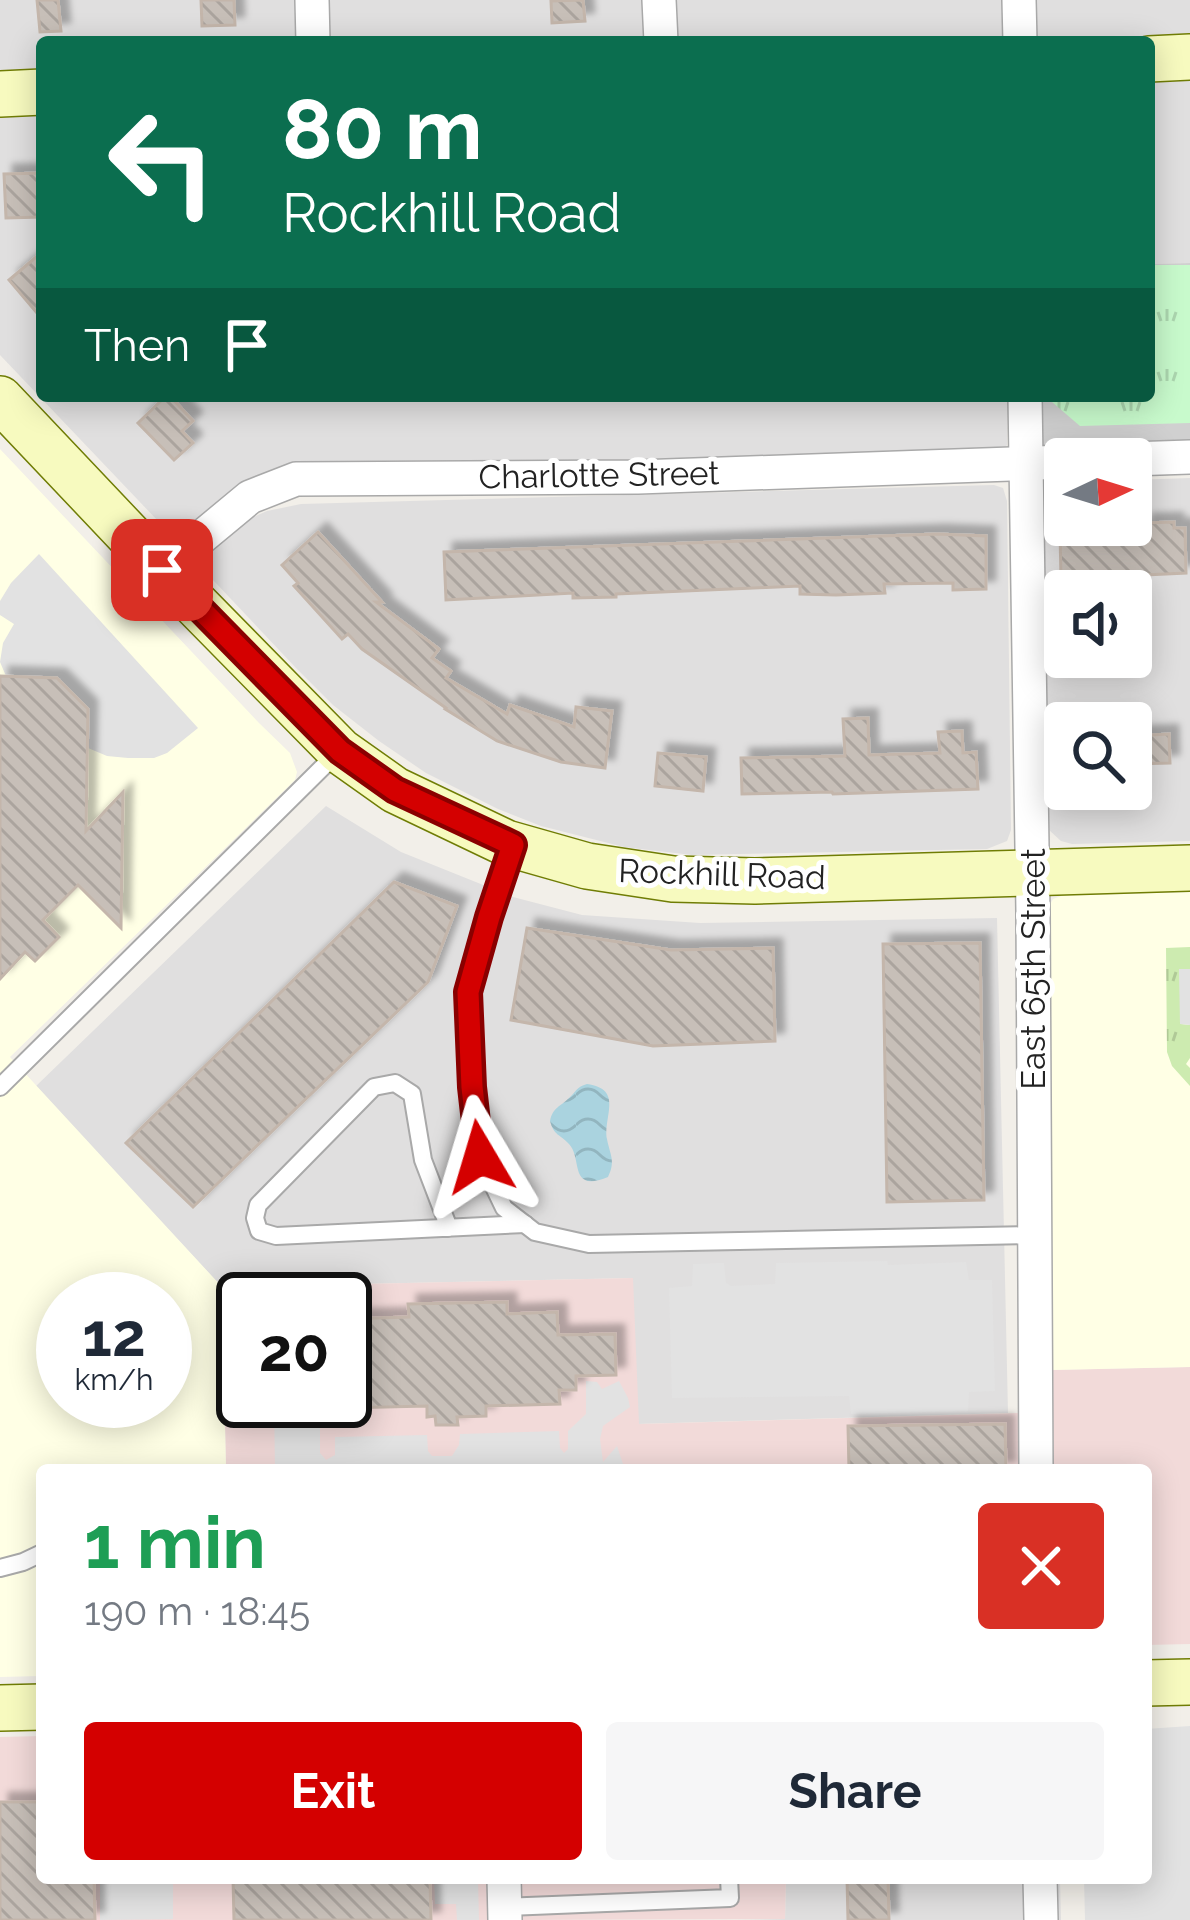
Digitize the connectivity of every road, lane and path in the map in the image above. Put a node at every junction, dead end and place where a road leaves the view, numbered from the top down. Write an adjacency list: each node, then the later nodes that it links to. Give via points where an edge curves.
1 (312, 0): 4 (street)
2 (659, 0): 5 (street)
3 (1019, 0): 6 (street)
4 (313, 36)
5 (661, 36)
6 (1019, 36)
7 (1190, 57): 8 (main road)
8 (1155, 59)
9 (36, 92): 10 (main road)
10 (0, 94)
11 (0, 399): 17 (main road, Rockhill Road)
12 (1025, 402): 15 (street, East 65th Street)
13 (1190, 457): 14 (street)
14 (1152, 458)
15 (1026, 463): 16 (street, Charlotte Street); 17 (street, Charlotte Street, via 296,479 250,497); 21 (street, East 65th Street)
16 (1044, 463)
17 (162, 570): 18 (main road, Rockhill Road)
18 (340, 751): 19 (main road, Rockhill Road, via 395,790); 22 (lane)
19 (513, 845): 21 (main road, Rockhill Road, via 673,879); 23 (lane, via 468,992 480,1157 504,1208)
20 (1190, 868): 21 (main road, Rockhill Road)
21 (1032, 874): 25 (street, East 65th Street)
22 (0, 1087)
23 (525, 1224): 24 (lane); 25 (lane, via 589,1244)
24 (449, 1228): 24 (lane, via 276,1236 259,1231 255,1218 258,1205 374,1087 395,1083 412,1094 422,1160)
25 (1034, 1235): 26 (street, East 65th Street)
26 (1036, 1464)
27 (36, 1556): 28 (lane)
28 (0, 1568)
29 (1190, 1682): 30 (main road)
30 (1152, 1683)
31 (0, 1708): 32 (main road)
32 (36, 1708)
33 (729, 1884): 35 (lane, via 730,1898)
34 (1040, 1884): 36 (street)
35 (505, 1902)
36 (1041, 1920)

